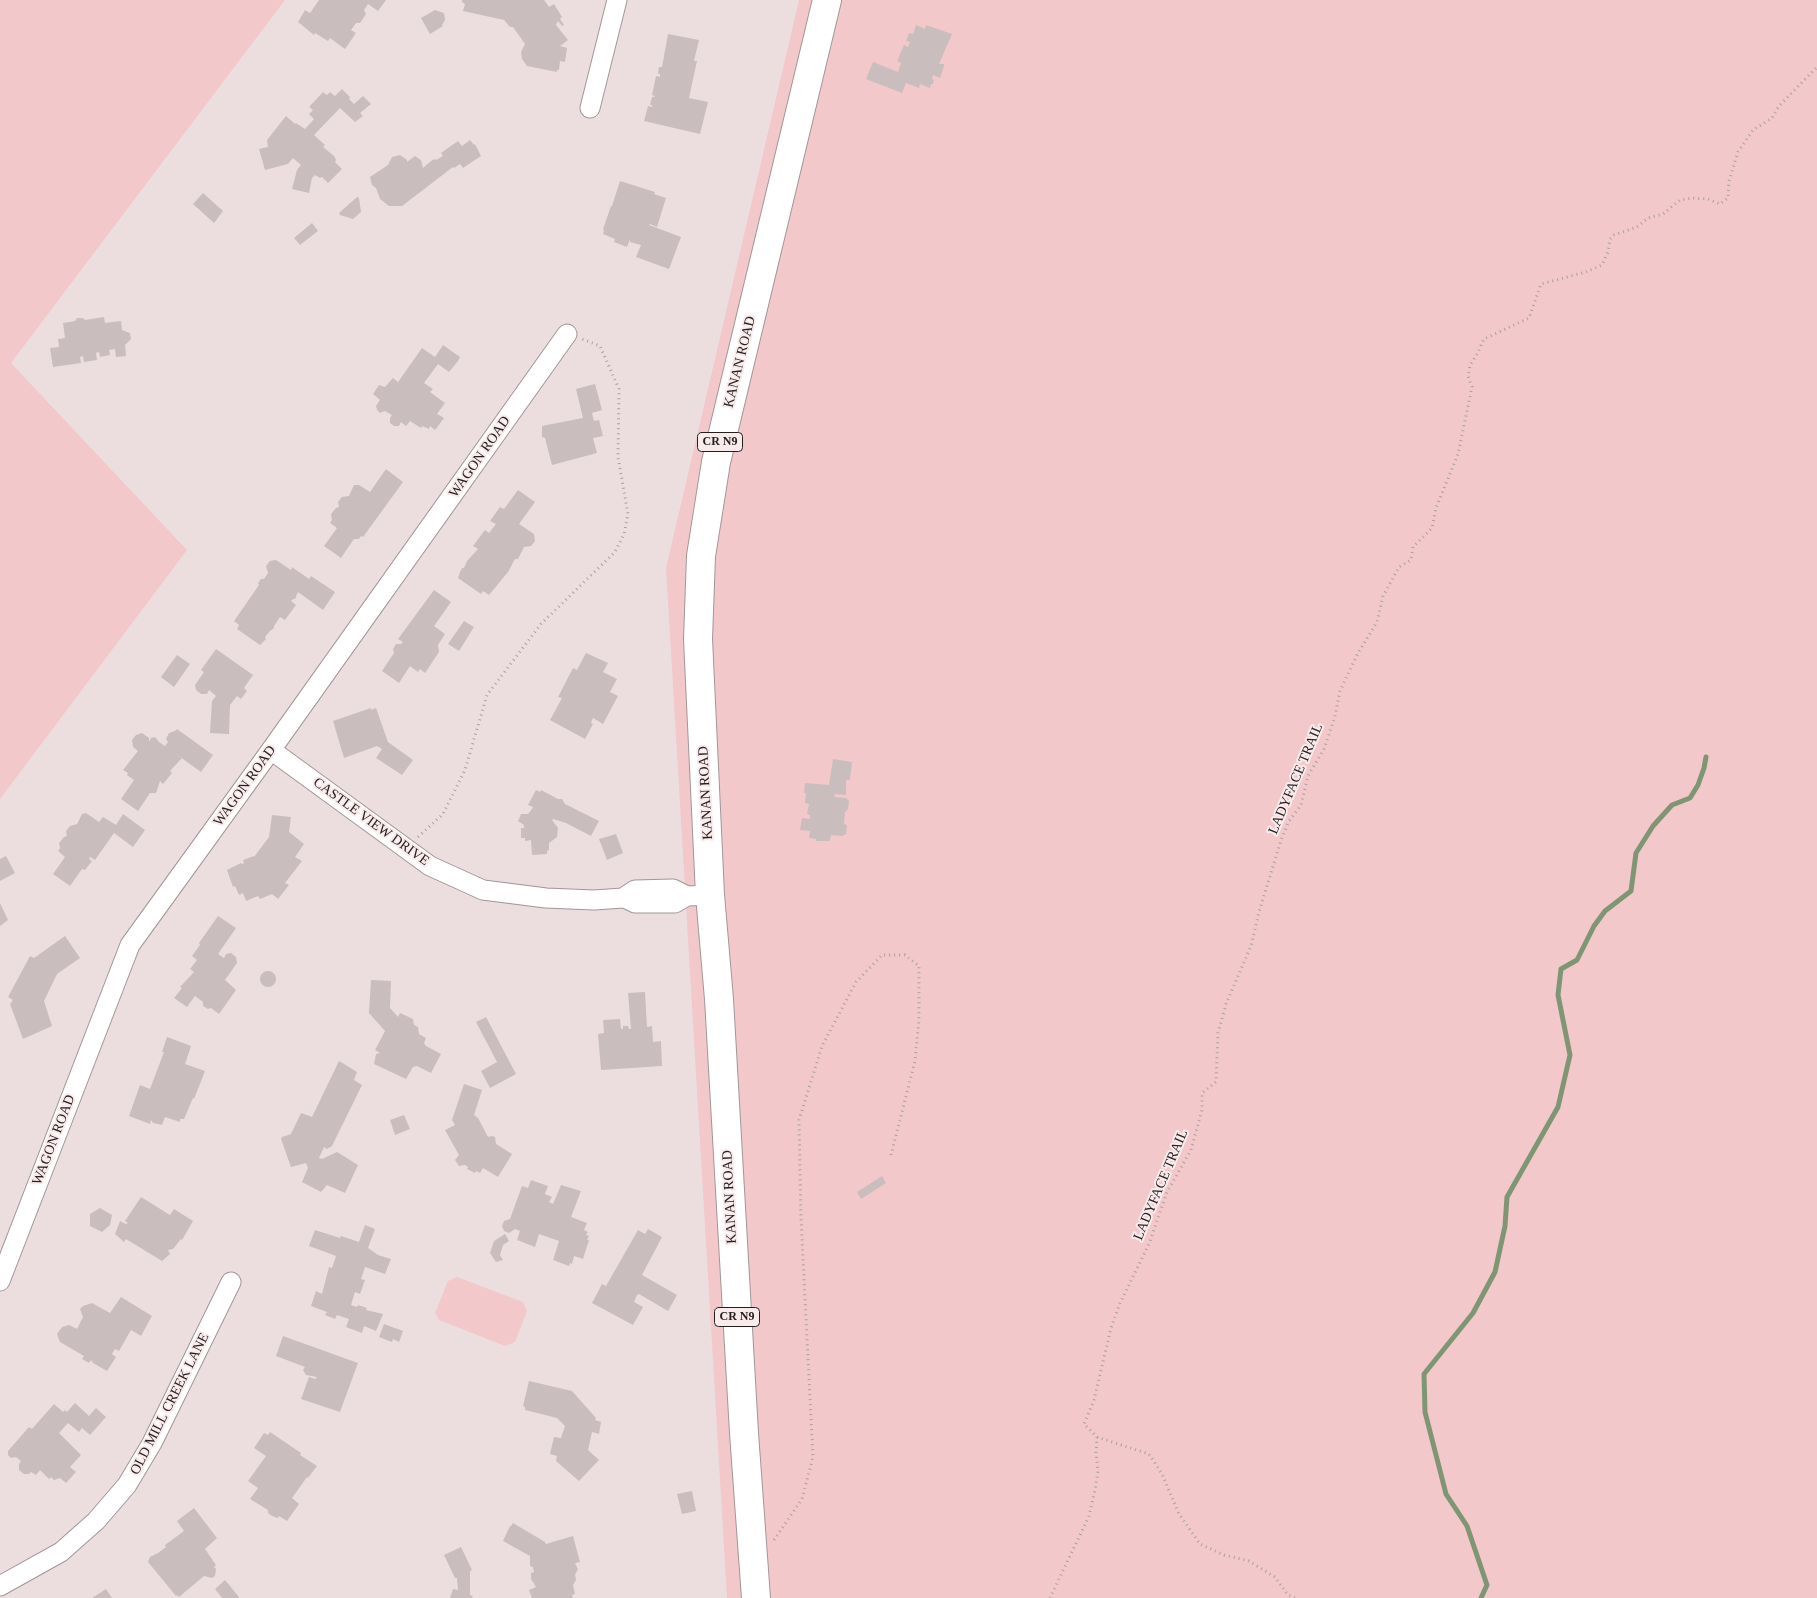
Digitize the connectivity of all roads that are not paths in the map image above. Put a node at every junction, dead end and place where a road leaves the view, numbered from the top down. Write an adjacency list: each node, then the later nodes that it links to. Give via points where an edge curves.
1 (617, 0): 3 (street)
2 (827, 0): 6 (main road, KANAN ROAD / CR N9, via 716,462 701,556 698,639)
3 (590, 108)
4 (567, 334): 5 (street, WAGON ROAD)
5 (271, 750): 6 (street, CASTLE VIEW DRIVE, via 430,866 483,890 594,900 623,898 635,890 645,896 673,889); 7 (street, WAGON ROAD, via 130,945)
6 (699, 895): 10 (main road, KANAN ROAD / CR N9, via 719,999)
7 (0, 1281)
8 (232, 1282): 9 (street, OLD MILL CREEK LANE, via 152,1443 127,1485 61,1552)
9 (0, 1586)
10 (756, 1598)

